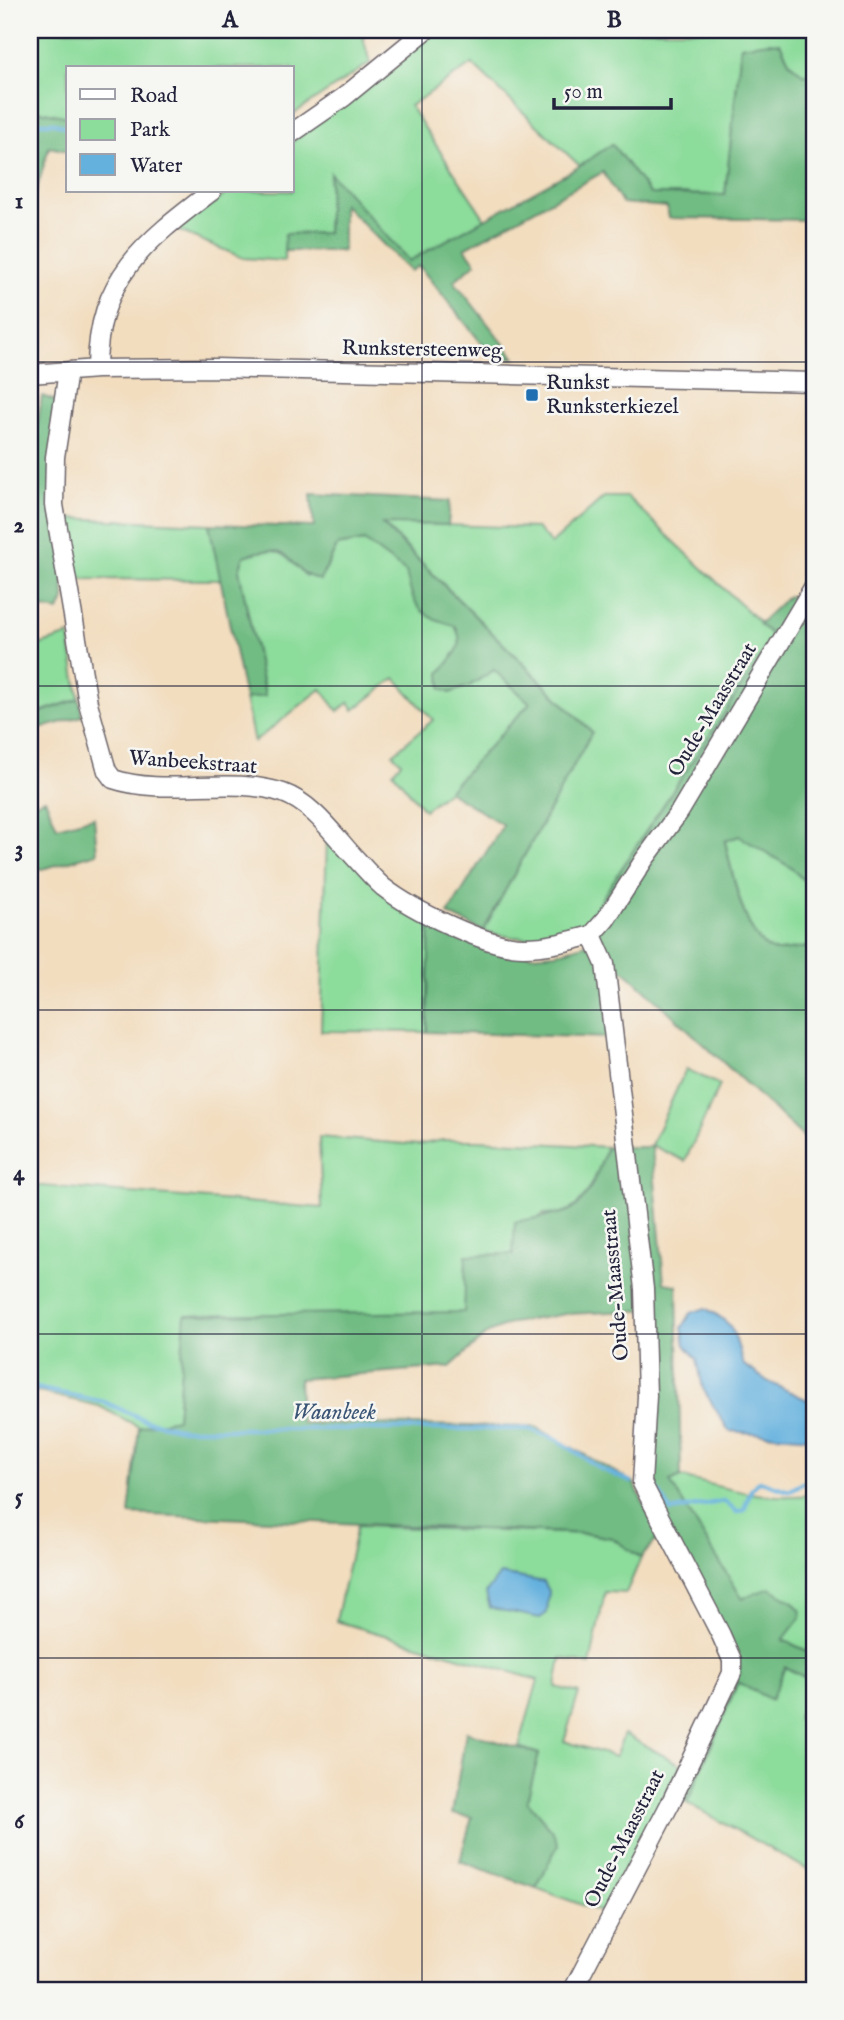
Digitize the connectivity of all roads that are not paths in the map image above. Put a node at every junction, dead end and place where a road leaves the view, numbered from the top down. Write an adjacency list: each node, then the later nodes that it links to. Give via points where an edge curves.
1 (426, 30): 2 (street)
2 (294, 132)
3 (211, 192): 4 (street, via 166,226 121,276 97,335)
4 (97, 369): 5 (street, Runkstersteenweg); 7 (street, Runkstersteenweg)
5 (68, 371): 6 (street, Runkstersteenweg); 9 (street, Wanbeekstraat, via 55,457 54,505 88,703 113,779 282,793 307,805 383,887 463,929 522,947)
6 (30, 374)
7 (814, 382)
8 (814, 586): 9 (street, Oude-Maasstraat, via 680,811)
9 (592, 935): 10 (street, Oude-Maasstraat, via 605,964 644,1289 647,1396 642,1483 732,1660 732,1673)
10 (573, 1990)

